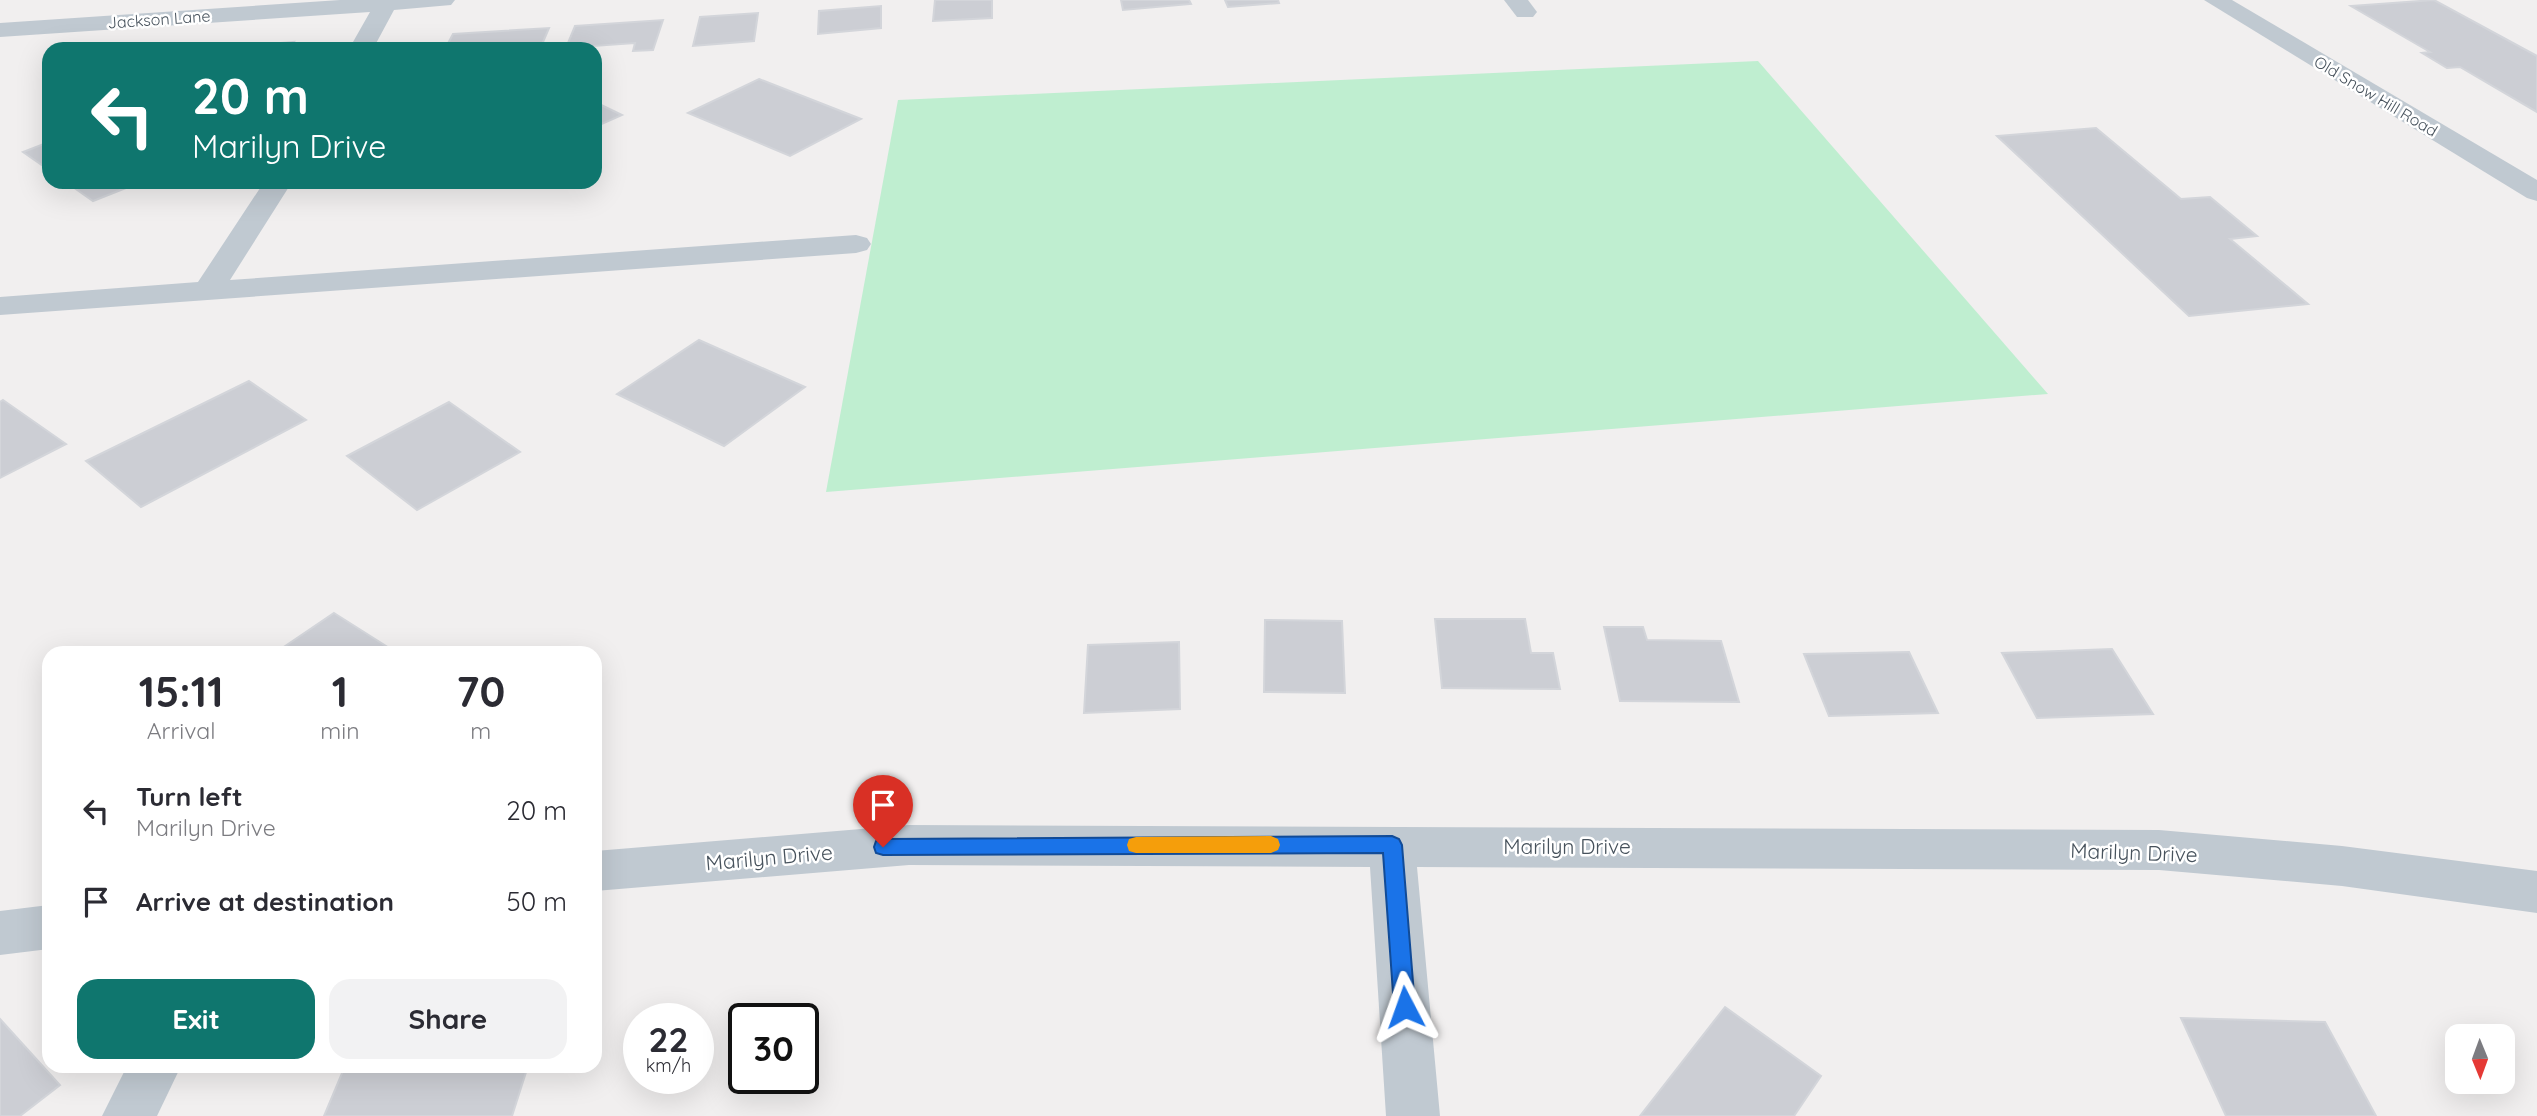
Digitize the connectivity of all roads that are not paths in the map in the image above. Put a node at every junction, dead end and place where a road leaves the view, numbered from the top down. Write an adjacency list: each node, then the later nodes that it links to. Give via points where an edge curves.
1 (443, 0): 3 (street, Jackson Lane)
2 (2216, 0): 7 (street, Old Snow Hill Road)
3 (387, 2): 4 (street, Jackson Lane); 5 (street)
4 (0, 30)
5 (365, 42)
6 (273, 189): 9 (street)
7 (2537, 192)
8 (856, 244): 9 (street)
9 (209, 289): 10 (street)
10 (0, 306)
11 (1392, 845): 12 (street, Marilyn Drive, via 909,845); 13 (street, Marilyn Drive, via 2159,850 2342,866); 18 (street)
12 (602, 870)
13 (2537, 892)
14 (42, 928): 15 (street)
15 (0, 933)
16 (151, 1073): 17 (street)
17 (129, 1116)
18 (1413, 1116)

